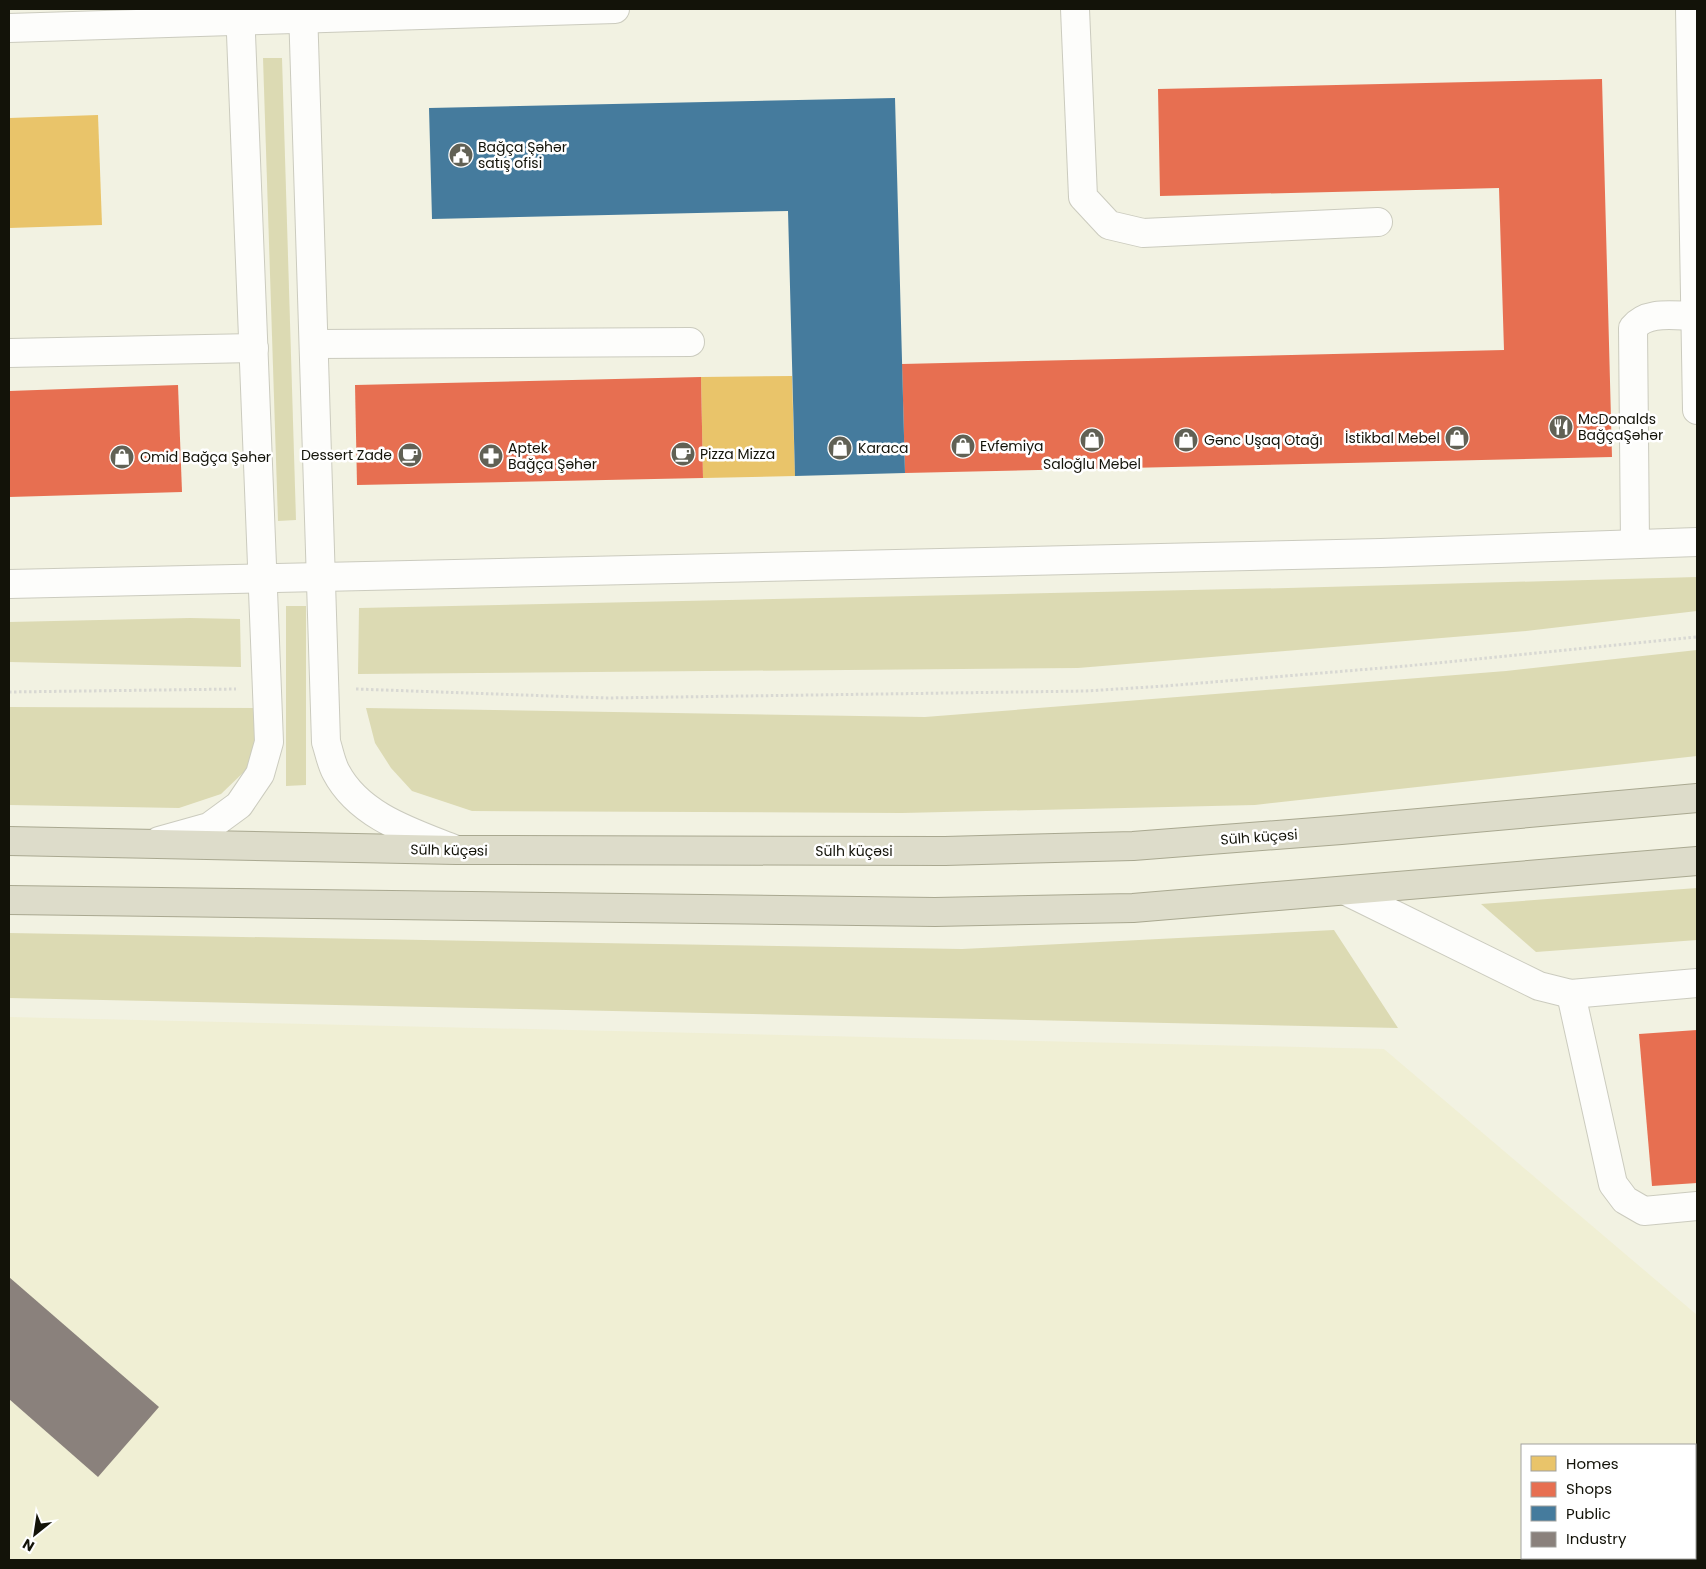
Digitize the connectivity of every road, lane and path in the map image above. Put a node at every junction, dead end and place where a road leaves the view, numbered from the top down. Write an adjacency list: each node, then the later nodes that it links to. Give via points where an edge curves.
1 (615, 9): 4 (lane)
2 (1075, 9): 8 (lane, via 1083,197 1109,225 1143,233)
3 (1690, 9): 9 (lane)
4 (466, 11): 5 (lane)
5 (303, 14): 6 (lane); 11 (lane)
6 (241, 15): 7 (lane); 12 (lane)
7 (12, 21)
8 (1378, 222)
9 (1696, 316): 14 (lane); 16 (lane, via 1651,316 1633,328)
10 (690, 342): 11 (lane)
11 (315, 344): 17 (lane)
12 (254, 348): 13 (lane); 18 (lane)
13 (9, 353)
14 (1697, 410)
15 (1697, 542): 16 (lane)
16 (1635, 544): 17 (lane, via 1371,553)
17 (322, 576): 18 (lane); 27 (lane, via 326,742 336,772 357,800 393,824)
18 (263, 578): 19 (lane); 26 (lane, via 269,742 260,774 239,805 209,827)
19 (9, 584)
20 (1697, 637): 22 (path, via 1406,666 1086,691 606,698)
21 (242, 689): 23 (path)
22 (353, 689)
23 (9, 692)
24 (1697, 798): 27 (highway, Sülh küçəsi, via 1133,846 944,851)
25 (9, 841): 26 (highway, Sülh küçəsi)
26 (146, 844): 27 (highway, Sülh küçəsi)
27 (456, 850)
28 (1697, 862): 29 (highway)
29 (1346, 891): 30 (highway, via 1133,908 936,912); 32 (lane, via 1539,986)
30 (9, 900)
31 (1697, 983): 32 (lane)
32 (1571, 994): 33 (lane, via 1613,1184 1625,1200 1644,1211)
33 (1697, 1206)

